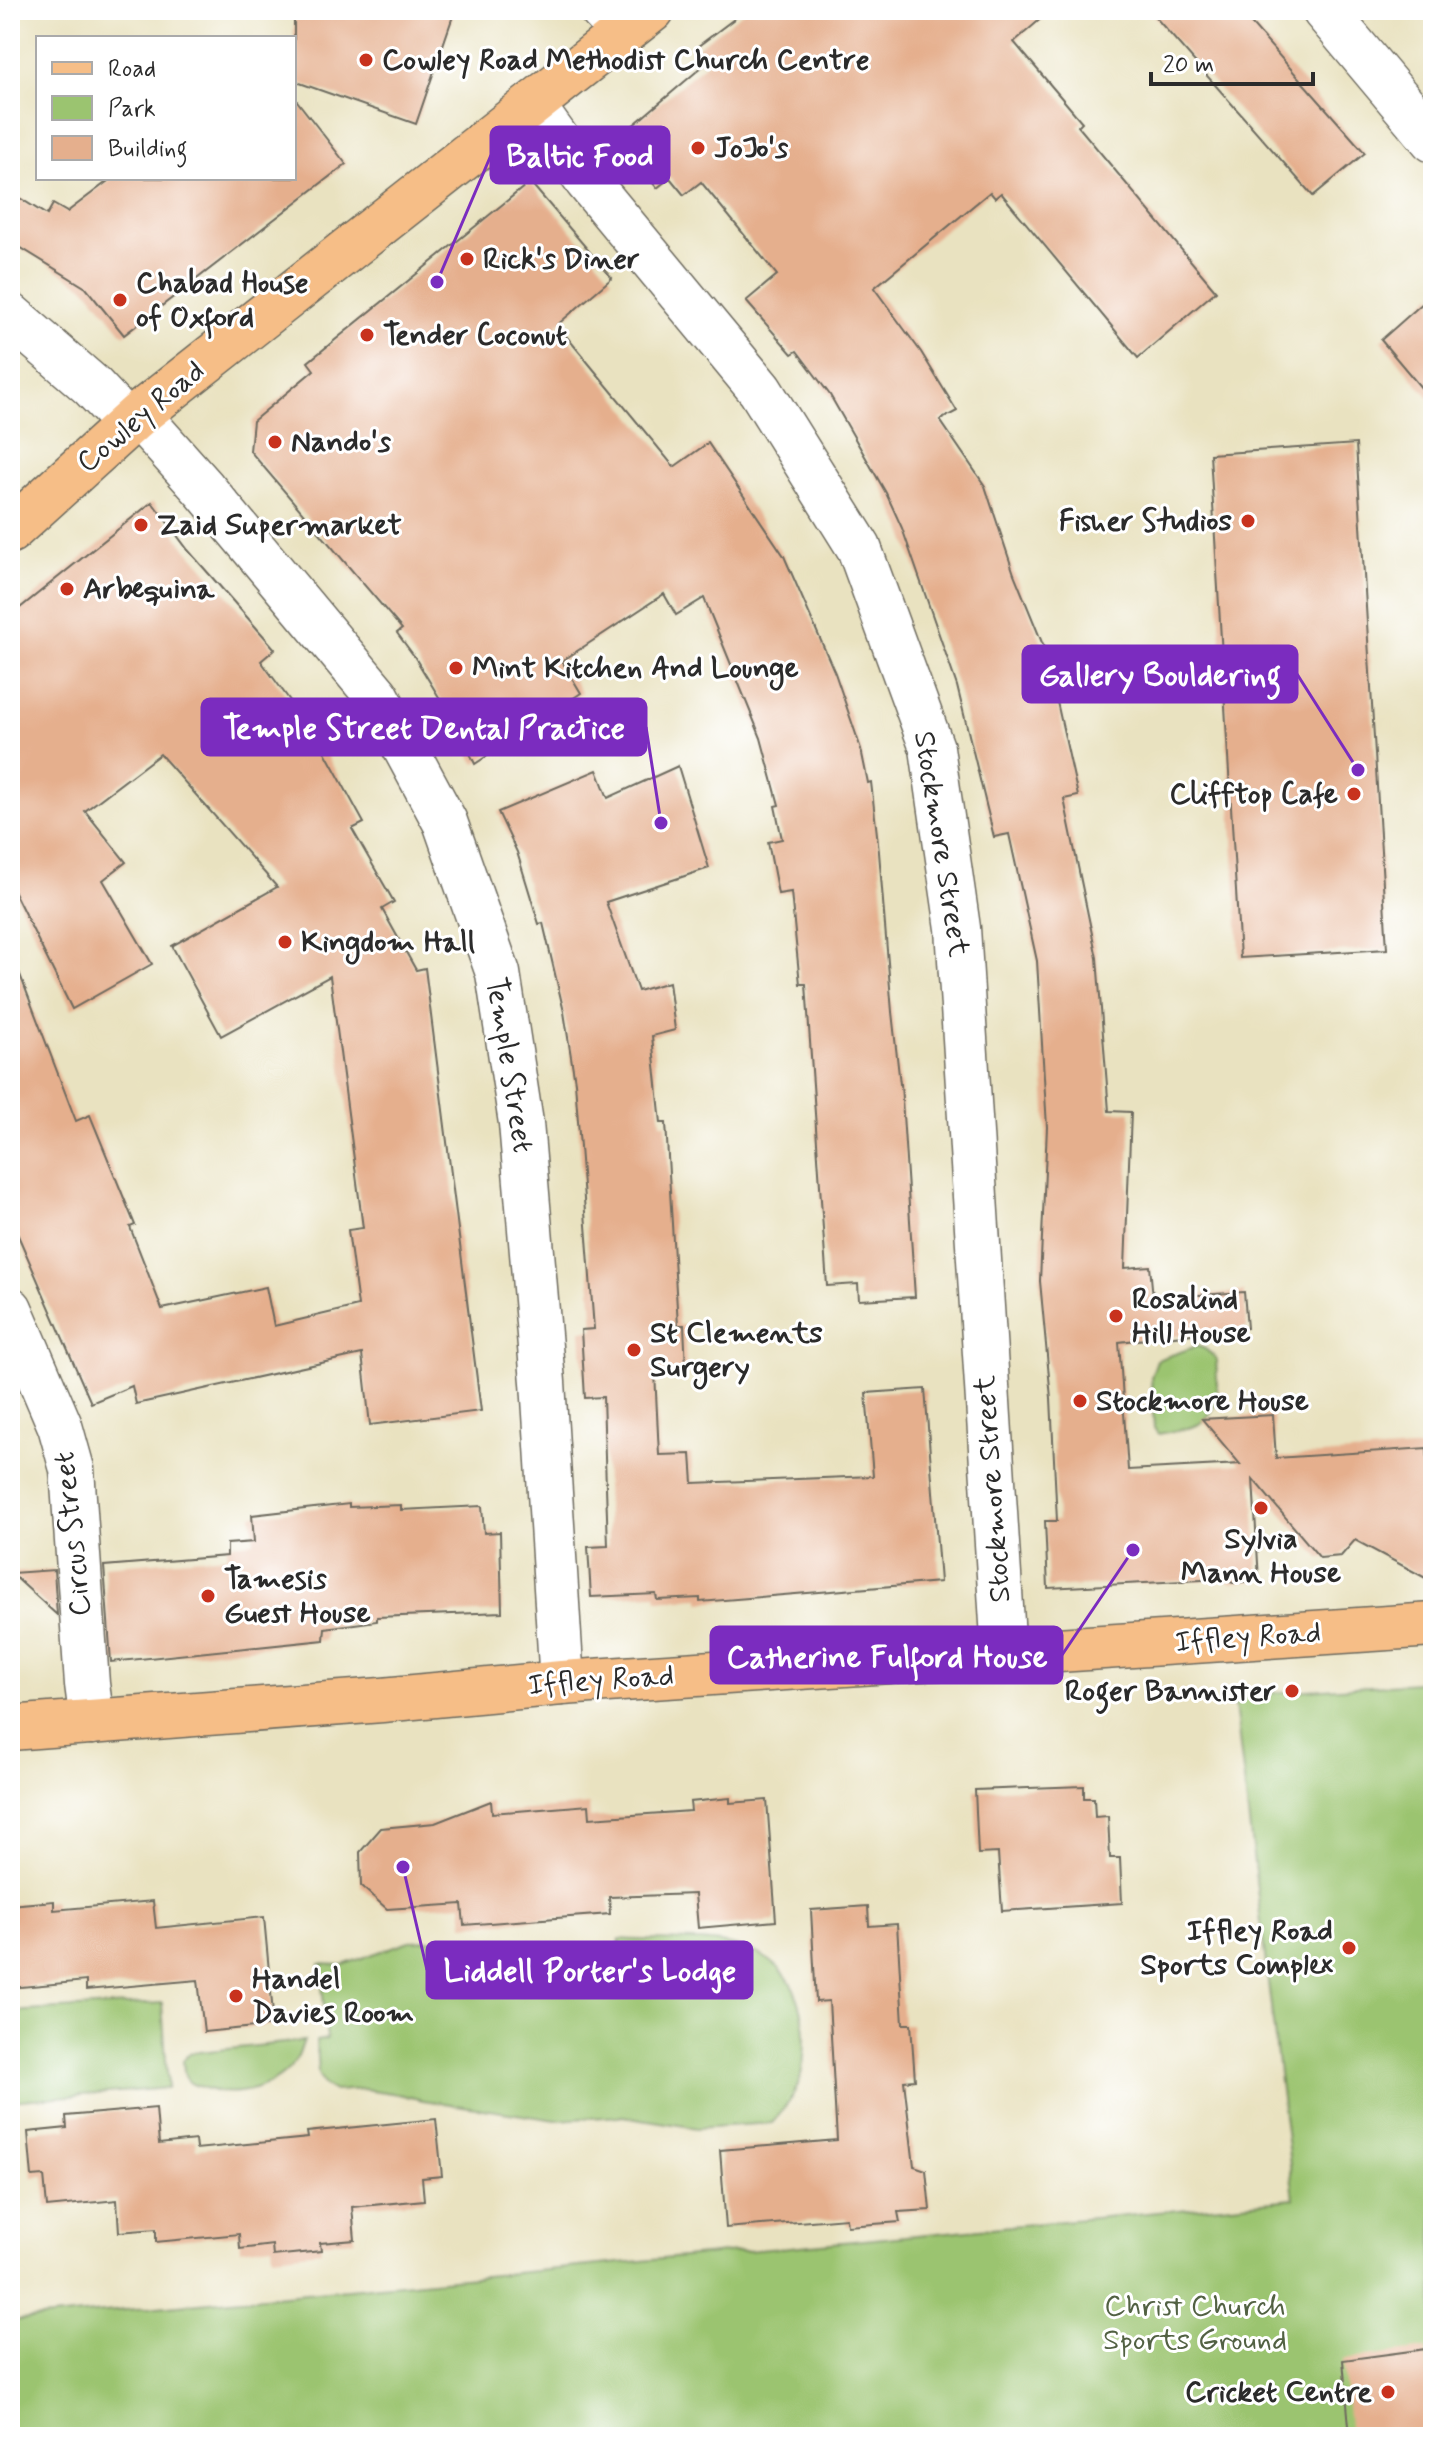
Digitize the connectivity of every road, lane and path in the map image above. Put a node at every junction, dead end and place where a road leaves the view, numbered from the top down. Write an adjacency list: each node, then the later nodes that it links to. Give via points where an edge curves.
1 (1324, 10): 4 (street)
2 (626, 17): 3 (main road, Cowley Road)
3 (532, 105): 6 (main road, Cowley Road); 10 (street, Stockmore Street, via 587,181 760,390 859,548 932,748 958,928)
4 (1433, 140)
5 (10, 315): 6 (street, Temple Street)
6 (133, 420): 7 (main road, Cowley Road); 11 (street, Temple Street, via 204,489 377,696 445,822 498,973 521,1123)
7 (10, 531)
8 (10, 1309): 12 (street, Circus Street, via 60,1426 72,1469)
9 (1433, 1625): 10 (main road, Iffley Road)
10 (1004, 1654): 11 (main road, Iffley Road)
11 (562, 1683): 12 (main road, Iffley Road)
12 (92, 1722): 13 (main road, Iffley Road)
13 (10, 1728)

